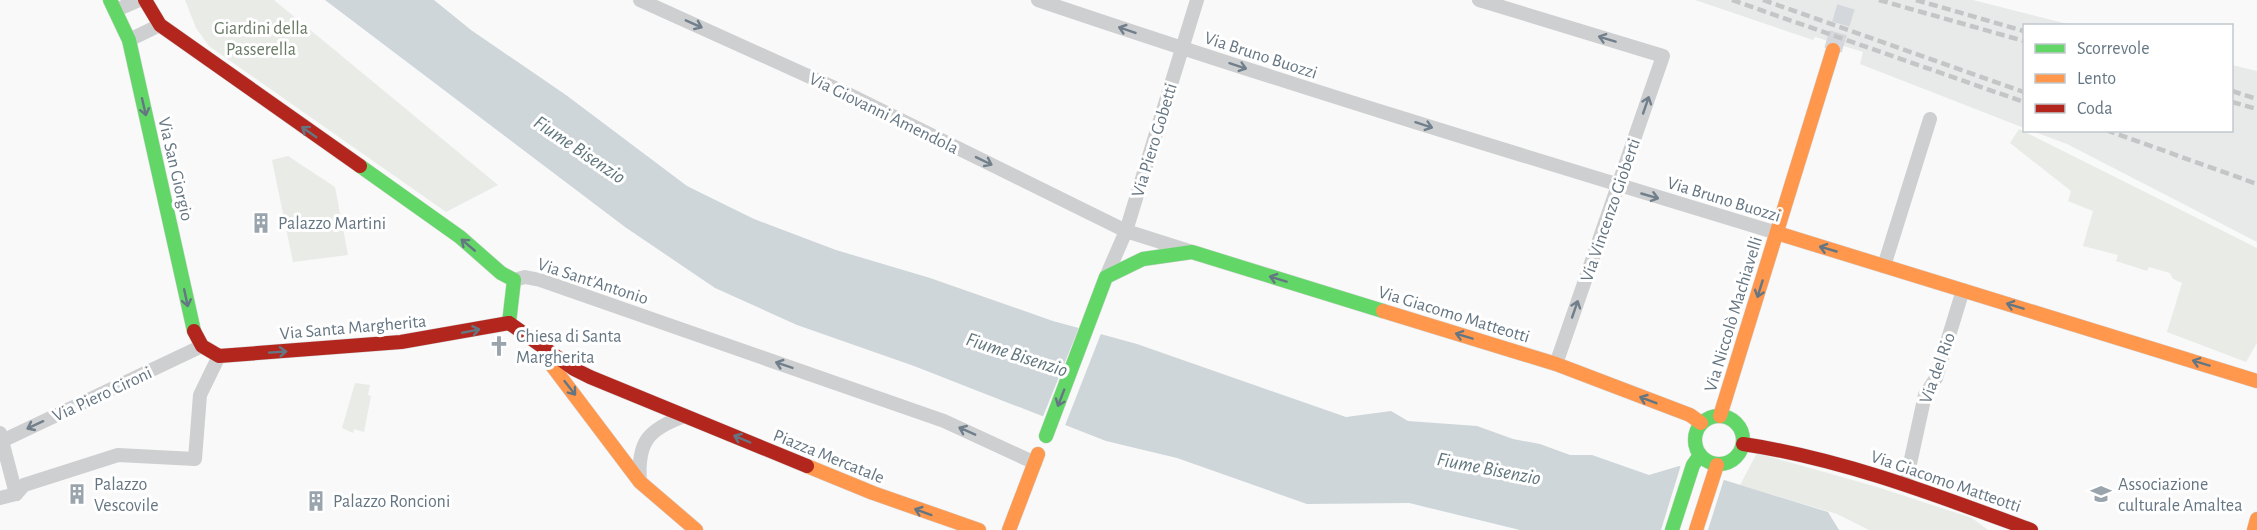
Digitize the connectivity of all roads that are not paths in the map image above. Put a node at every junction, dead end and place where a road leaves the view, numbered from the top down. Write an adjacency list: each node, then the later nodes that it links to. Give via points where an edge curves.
1 (139, 0): 7 (street)
2 (145, 0): 8 (street)
3 (640, 0): 14 (street, Via Giovanni Amendola, one-way to 14, via 850,95)
4 (1038, 0): 10 (street, Via Bruno Buozzi, one-way to 4)
5 (1197, 0): 10 (street, Via Piero Gobetti)
6 (1479, 0): 13 (street, Via Vincenzo Gioberti, one-way to 6, via 1663,56)
7 (113, 5): 9 (street, Via San Giorgio)
8 (160, 25): 9 (street); 19 (street, Via Sant'Antonio, one-way to 8)
9 (129, 40): 23 (street, Via San Giorgio, one-way to 23, via 192,326)
10 (1182, 49): 13 (street, Via Bruno Buozzi, one-way to 13); 14 (street, Via Piero Gobetti)
11 (1833, 50): 15 (street, Via Niccolò Machiavelli)
12 (1930, 119): 17 (street)
13 (1619, 186): 15 (street, Via Bruno Buozzi, one-way to 15); 25 (street, Via Vincenzo Gioberti, one-way to 13)
14 (1126, 231): 16 (street, Via Giacomo Matteotti); 18 (street, Via Piero Gobetti)
15 (1777, 233): 17 (street, Via Bruno Buozzi, one-way to 15); 28 (street, Via Niccolò Machiavelli, one-way to 28)
16 (1192, 252): 18 (street, Via Giacomo Matteotti, via 1143,259); 25 (street, Via Giacomo Matteotti, one-way to 16)
17 (1884, 266): 20 (street, Via Bruno Buozzi)
18 (1106, 278): 31 (street, one-way to 31)
19 (514, 280): 21 (street); 43 (street, Via Sant'Antonio, one-way to 19, via 1036,459 944,421 540,280)
20 (1963, 290): 26 (street, Via Bruno Buozzi, one-way to 20); 36 (street, Via del Rio, via 1936,378 1925,395)
21 (509, 323): 22 (street, Piazza Mercatale); 24 (street, Via Santa Margherita, one-way to 21, via 446,337)
22 (534, 342): 27 (street, Piazza Mercatale, via 590,377); 35 (street, Piazza Mercatale, one-way to 35)
23 (202, 346): 24 (street); 30 (street, Via Piero Cironi, one-way to 30)
24 (219, 356): 37 (street, via 200,395 195,459 118,454 24,485)
25 (1556, 364): 29 (street, Via Giacomo Matteotti, one-way to 25, via 1690,415)
26 (2257, 381)
27 (685, 416): 35 (street, via 656,429 643,445 638,460); 40 (street, Piazza Mercatale, one-way to 27)
28 (1720, 416): 29 (street); 32 (street, via 1728,417 1740,428)
29 (1701, 423): 33 (street, via 1695,436)
30 (1, 436): 37 (street)
31 (1046, 436)
32 (1743, 444): 34 (street, via 1731,462); 36 (street, Via Giacomo Matteotti, via 1773,447)
33 (1700, 455): 34 (street); 44 (street, via 1691,469)
34 (1715, 470): 45 (street)
35 (640, 482): 41 (street, Piazza Mercatale)
36 (1906, 482): 46 (street, Via Giacomo Matteotti)
37 (16, 494): 38 (street)
38 (0, 498)
39 (2257, 519): 47 (street)
40 (962, 528): 42 (street, Piazza Mercatale)
41 (696, 530)
42 (979, 530)
43 (1009, 530)
44 (1672, 530)
45 (1696, 530)
46 (2031, 530)
47 (2254, 530)

